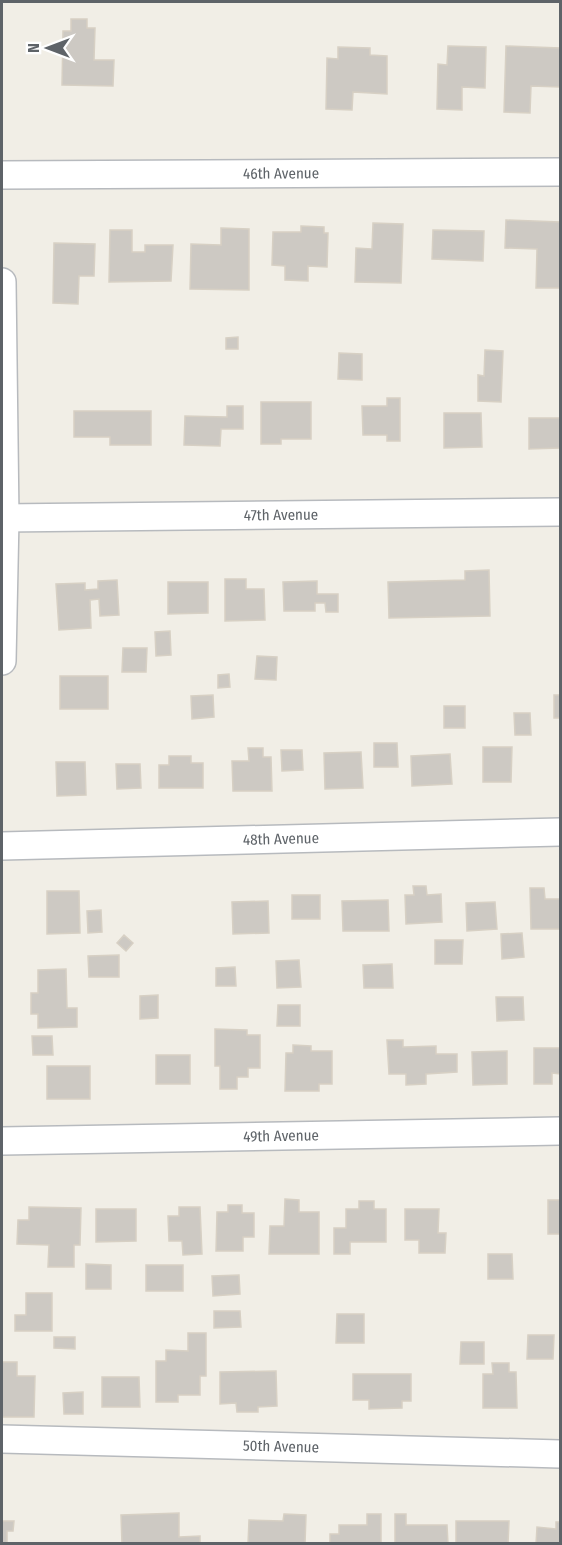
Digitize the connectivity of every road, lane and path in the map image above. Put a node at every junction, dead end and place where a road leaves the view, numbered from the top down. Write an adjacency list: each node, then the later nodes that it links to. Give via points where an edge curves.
1 (561, 172): 2 (street, 46th Avenue)
2 (2, 175)
3 (2, 282): 5 (street)
4 (561, 512): 5 (street, 47th Avenue)
5 (3, 518): 6 (street)
6 (2, 661)
7 (561, 832): 8 (street, 48th Avenue)
8 (2, 846)
9 (561, 1131): 10 (street, 49th Avenue)
10 (2, 1141)
11 (2, 1439): 12 (street, 50th Avenue)
12 (561, 1454)

